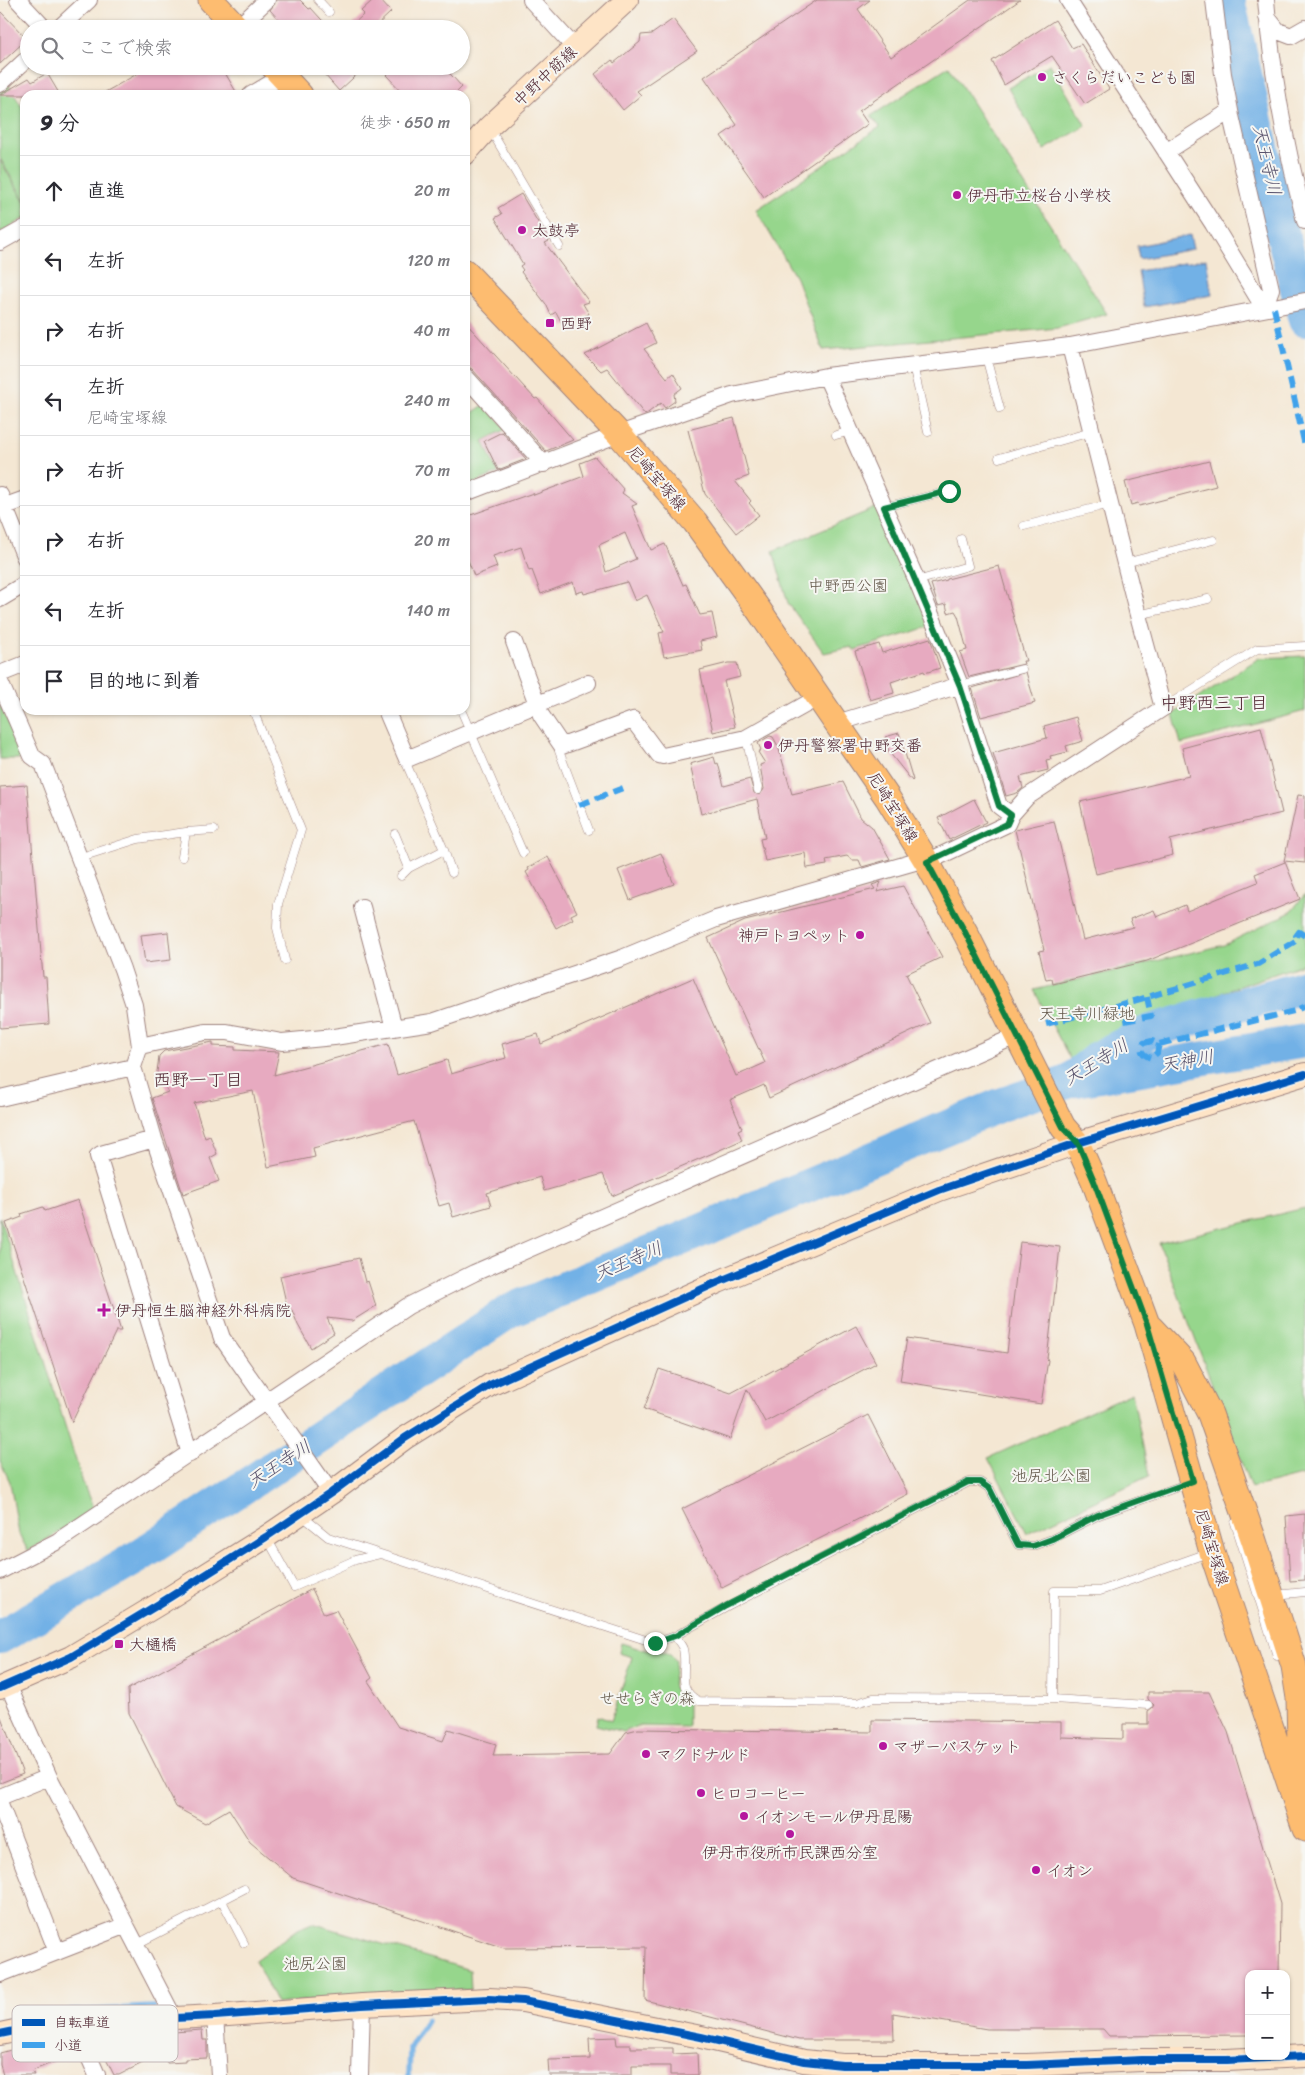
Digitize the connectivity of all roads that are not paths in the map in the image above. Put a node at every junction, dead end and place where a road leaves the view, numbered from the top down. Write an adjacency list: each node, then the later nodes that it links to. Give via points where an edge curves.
1 (18, 0): 13 (street)
2 (89, 0): 14 (street)
3 (211, 0): 15 (main road)
4 (267, 0): 16 (street)
5 (318, 0): 11 (lane)
6 (531, 0): 18 (street)
7 (627, 0): 18 (street, 中野中筋線)
8 (1068, 0): 28 (street)
9 (1214, 0): 25 (street)
10 (1266, 0): 12 (street)
11 (329, 12)
12 (1267, 17): 17 (street, via 1278,31 1291,36); 29 (street, via 1292,173)
13 (37, 20)
14 (68, 20)
15 (230, 20)
16 (246, 20)
17 (1305, 28)
18 (575, 48): 26 (street, 中野中筋線)
19 (20, 65): 22 (street)
20 (274, 75): 23 (street)
21 (282, 75): 24 (main road)
22 (0, 84)
23 (257, 90)
24 (295, 90)
25 (1230, 111): 28 (street); 35 (street, via 1271,289)
26 (489, 127): 27 (street, 中野中筋線); 32 (lane)
27 (470, 148)
28 (1166, 152): 35 (street)
29 (1305, 221)
30 (20, 231): 31 (street)
31 (0, 242)
32 (558, 246)
33 (470, 277): 44 (main road, 尼崎宝塚線)
34 (1305, 301): 35 (street)
35 (1264, 308): 36 (street)
36 (1070, 346): 37 (street); 43 (street)
37 (986, 356): 38 (street); 41 (lane)
38 (912, 365): 39 (street); 42 (lane)
39 (826, 376): 44 (street, via 732,395); 52 (street, via 844,433)
40 (470, 382): 46 (street)
41 (1000, 409)
42 (928, 432)
43 (1091, 432): 45 (lane); 51 (street)
44 (619, 434): 46 (street); 71 (main road, 尼崎宝塚線, via 695,522)
45 (999, 458)
46 (544, 464): 47 (street)
47 (470, 491)
48 (949, 491): 52 (lane)
49 (20, 500): 50 (street)
50 (2, 503): 56 (street)
51 (1110, 504): 53 (lane); 57 (street)
52 (884, 507): 58 (street)
53 (1024, 526)
54 (961, 539): 58 (lane, via 968,566)
55 (1213, 540): 57 (lane)
56 (20, 546)
57 (1125, 563): 62 (street)
58 (917, 581): 70 (street)
59 (20, 587): 60 (street)
60 (0, 599)
61 (1208, 599): 62 (lane)
62 (1138, 615): 73 (street)
63 (514, 642): 72 (street)
64 (1305, 646): 73 (lane, via 1257,649)
65 (20, 666): 67 (street)
66 (1022, 669): 70 (lane)
67 (0, 674)
68 (0, 682): 91 (street, via 32,756 43,764)
69 (588, 683): 72 (street)
70 (960, 686): 77 (street); 83 (street, via 999,806)
71 (819, 697): 77 (main road, 尼崎宝塚線); 79 (street)
72 (538, 705): 78 (street); 80 (street)
73 (1163, 708): 83 (street, via 1027,797)
74 (255, 715): 97 (lane, via 301,830 278,904 277,928)
75 (388, 715): 81 (street)
76 (463, 715): 78 (lane)
77 (837, 723): 92 (main road, 尼崎宝塚線)
78 (471, 731): 81 (street); 89 (lane)
79 (746, 738): 80 (street, via 663,756 633,720); 82 (lane)
80 (562, 746): 85 (lane, via 559,751)
81 (406, 758): 88 (lane)
82 (758, 790)
83 (1011, 815): 92 (street, via 1007,824)
84 (214, 830): 86 (lane)
85 (589, 830)
86 (186, 832): 90 (lane); 91 (lane, via 138,839)
87 (395, 834): 93 (lane)
88 (444, 850): 93 (lane); 94 (lane)
89 (523, 852)
90 (182, 857)
91 (78, 858): 100 (street, via 134,1005)
92 (926, 860): 98 (street, via 716,919 622,958 432,1022); 99 (main road, 尼崎宝塚線)
93 (409, 868): 95 (lane)
94 (452, 873)
95 (401, 876)
96 (362, 907): 98 (street, via 371,924)
97 (285, 960)
98 (394, 1028): 100 (street, via 282,1042 227,1032 204,1032)
99 (1018, 1041): 104 (main road, 尼崎宝塚線); 107 (street, via 474,1273 408,1306)
100 (140, 1046): 101 (street)
101 (133, 1067): 103 (street); 105 (street)
102 (1305, 1074): 104 (street)
103 (0, 1098)
104 (1070, 1135): 106 (main road, 尼崎宝塚線, via 1094,1181); 111 (street, via 718,1282 490,1385)
105 (154, 1139): 107 (street, via 222,1338); 109 (street, via 98,1156)
106 (1147, 1324): 108 (main road, via 1183,1362); 110 (main road, 尼崎宝塚線)
107 (268, 1404): 109 (street); 111 (street)
108 (1210, 1414): 112 (lane); 120 (main road)
109 (190, 1454): 118 (street, via 58,1541)
110 (1193, 1481): 116 (main road, 尼崎宝塚線); 121 (lane, via 1098,1515 1033,1546 1018,1545 990,1489 980,1482 968,1482 726,1606)
111 (327, 1487): 113 (street)
112 (1229, 1496)
113 (300, 1514): 115 (street); 117 (lane, via 328,1536)
114 (1234, 1514): 122 (lane)
115 (266, 1537): 117 (lane, via 294,1587 355,1560); 123 (street, via 71,1657)
116 (1212, 1552): 124 (lane, via 1100,1591 1054,1592); 130 (main road, 尼崎宝塚線)
117 (380, 1554): 121 (lane, via 655,1643)
118 (0, 1572)
119 (1305, 1592): 120 (lane)
120 (1272, 1596): 127 (main road, via 1294,1666)
121 (675, 1636): 124 (lane, via 684,1648 684,1688 699,1702 856,1703 873,1698)
122 (1277, 1656)
123 (4, 1686): 126 (street)
124 (1053, 1699): 125 (lane)
125 (1148, 1704)
126 (49, 1777): 128 (street); 133 (street)
127 (1305, 1784)
128 (0, 1797)
129 (0, 1804): 136 (street)
130 (1305, 1829)
131 (244, 1889): 132 (lane)
132 (222, 1901): 134 (lane); 135 (lane)
133 (126, 1925): 135 (street); 136 (street)
134 (244, 1942)
135 (137, 1944): 138 (street)
136 (57, 1952): 137 (street)
137 (0, 1974)
138 (168, 2005)
139 (362, 2005): 140 (street); 145 (street, via 489,1999 523,2001 804,2061); 148 (street)
140 (216, 2016): 141 (street); 147 (street)
141 (178, 2018)
142 (1305, 2056): 144 (street)
143 (91, 2062): 146 (street)
144 (1074, 2069): 145 (street, via 1027,2065)
145 (920, 2070)
146 (97, 2075)
147 (218, 2075)
148 (360, 2075)

